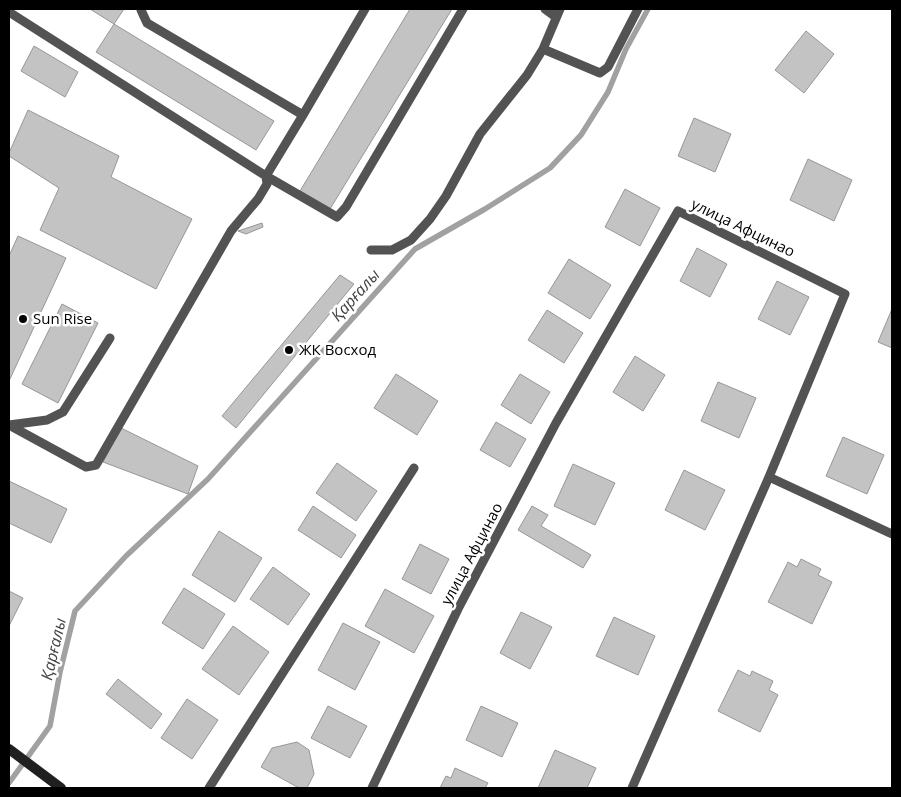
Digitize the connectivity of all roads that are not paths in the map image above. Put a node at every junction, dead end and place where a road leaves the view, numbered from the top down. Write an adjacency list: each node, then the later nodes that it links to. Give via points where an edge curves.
1 (142, 9): 9 (lane, via 147,23)
2 (364, 9): 9 (lane)
3 (463, 9): 10 (lane, via 346,207 337,217)
4 (545, 9): 7 (lane)
5 (638, 9): 8 (lane, via 608,67 600,74)
6 (9, 12): 10 (lane)
7 (558, 13): 8 (lane)
8 (543, 49): 11 (lane, via 527,75 480,134 430,219 410,240 392,250)
9 (303, 115): 10 (lane)
10 (266, 176): 13 (lane, via 267,184 231,231 96,465 86,467)
11 (371, 250)
12 (110, 338): 13 (lane, via 63,412 46,420)
13 (9, 425)
14 (414, 468): 19 (lane)
15 (768, 477): 16 (lane); 20 (lane, улица Афцинао, via 845,294 678,211 556,423 458,610); 21 (lane, улица Афцинао)
16 (892, 534)
17 (9, 750): 18 (main road)
18 (61, 788)
19 (209, 788)
20 (372, 788)
21 (632, 788)

